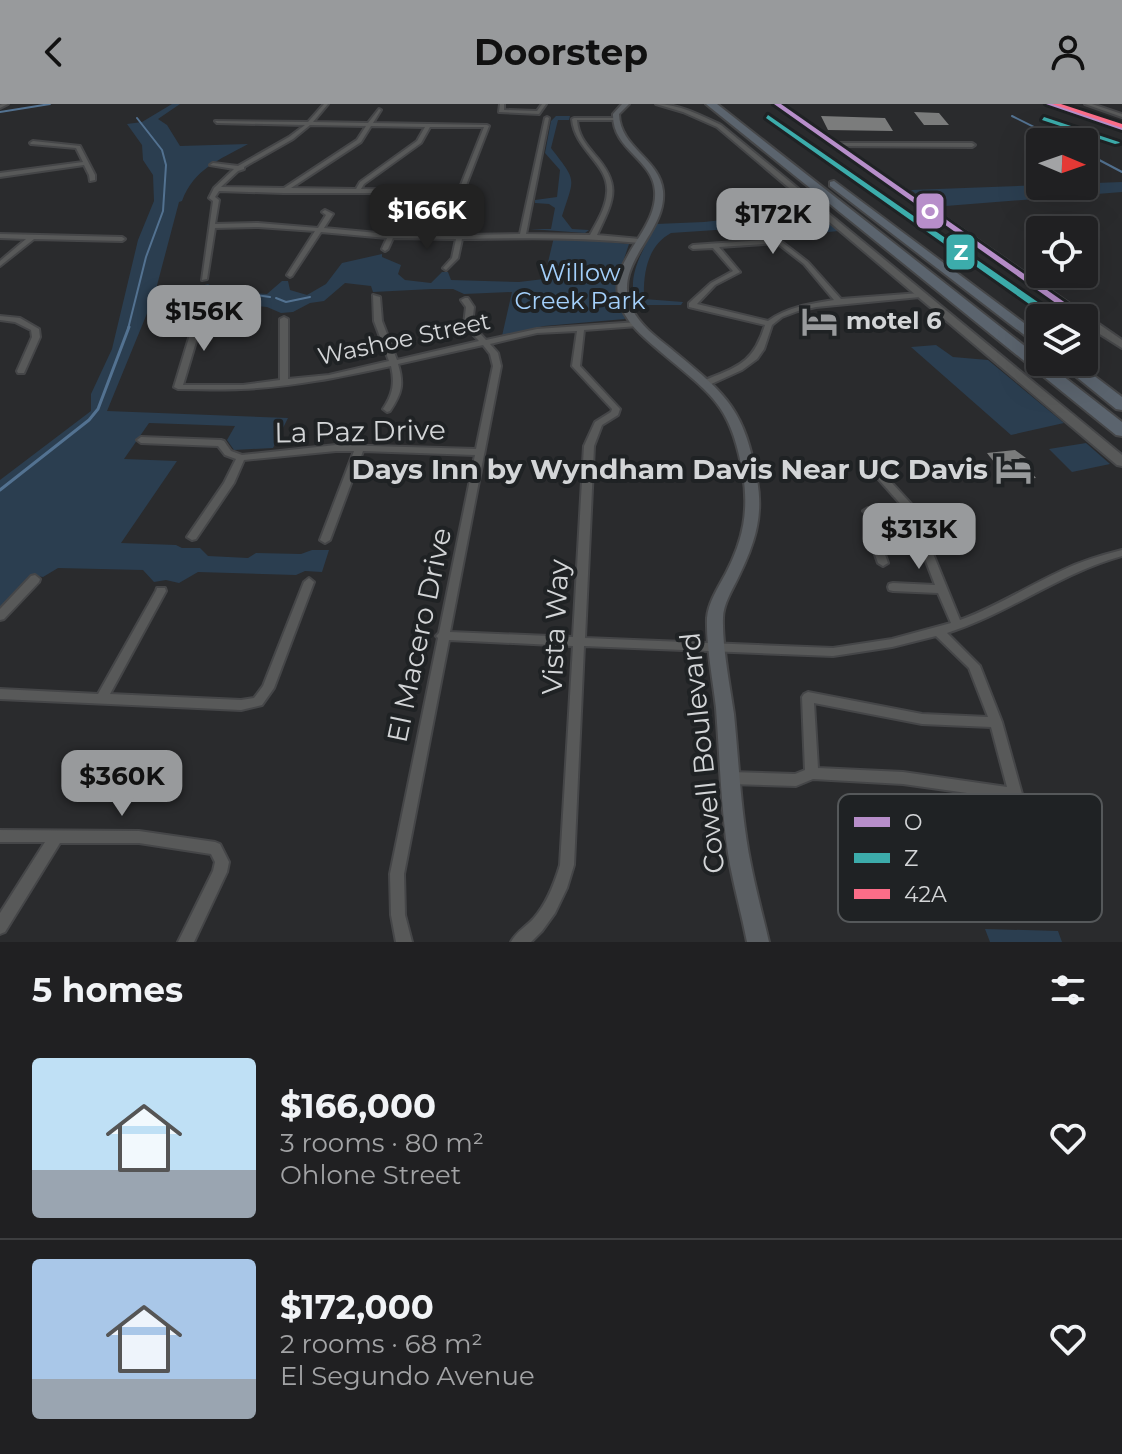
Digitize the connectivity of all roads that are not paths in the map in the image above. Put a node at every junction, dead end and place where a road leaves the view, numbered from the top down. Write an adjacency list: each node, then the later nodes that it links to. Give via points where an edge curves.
1 (6, 104): 12 (street)
2 (326, 104): 14 (street)
3 (502, 104): 4 (street, via 501,111 522,113 541,112)
4 (544, 104)
5 (659, 104): 63 (street, via 719,126)
6 (711, 104): 85 (highway)
7 (729, 104): 75 (highway)
8 (777, 104): 26 (street)
9 (1052, 104): 18 (main road)
10 (1087, 104): 15 (street)
11 (623, 105): 17 (main road)
12 (0, 107)
13 (379, 110): 22 (street)
14 (317, 115): 20 (street); 21 (street)
15 (1122, 116): 18 (street)
16 (547, 118): 48 (street)
17 (615, 119): 52 (street, via 574,119 578,139 606,170 611,187); 55 (main road, Cowell Boulevard, via 619,135 652,170 659,187 658,204)
18 (1102, 121): 24 (main road)
19 (217, 122): 20 (street)
20 (306, 123): 21 (street); 28 (street)
21 (315, 124): 22 (street); 29 (street)
22 (370, 124): 23 (street); 41 (street, via 359,141)
23 (428, 125): 40 (street, via 419,142); 40 (street, via 487,126 461,192)
24 (1122, 127)
25 (33, 143): 30 (street, via 73,145 81,149)
26 (835, 145): 27 (street); 67 (street)
27 (972, 145)
28 (278, 146): 29 (street); 32 (street)
29 (286, 147): 33 (street)
30 (86, 163): 34 (street); 37 (street)
31 (213, 165): 32 (street)
32 (239, 168): 33 (street); 35 (street)
33 (248, 169): 36 (street)
34 (0, 175)
35 (227, 178): 36 (street); 38 (street)
36 (236, 178): 39 (street)
37 (92, 180)
38 (216, 189): 39 (street); 42 (street)
39 (226, 190): 41 (street); 42 (street)
40 (358, 190): 41 (street)
41 (283, 191)
42 (216, 200): 46 (street)
43 (325, 212): 47 (street, via 330,214)
44 (394, 214): 50 (street)
45 (464, 215): 51 (street)
46 (214, 226): 47 (street); 62 (street)
47 (321, 229): 50 (street); 61 (street)
48 (523, 234): 51 (street); 52 (street)
49 (0, 236): 53 (street)
50 (391, 236): 51 (street); 58 (street)
51 (459, 236): 60 (street, via 455,258)
52 (593, 236): 55 (street)
53 (32, 237): 54 (street); 59 (street)
54 (122, 239)
55 (640, 243): 71 (main road, Cowell Boulevard, via 621,288)
56 (715, 246): 57 (street); 66 (street, via 778,241 806,263); 72 (street, via 737,272 713,284 692,305)
57 (693, 247)
58 (385, 249)
59 (0, 264)
60 (446, 268)
61 (290, 275)
62 (204, 279)
63 (920, 295): 66 (street); 90 (street)
64 (376, 297): 78 (street, via 378,322)
65 (465, 300): 76 (street, El Macero Drive, via 470,307 468,325)
66 (840, 303): 72 (street, via 796,307)
67 (1063, 304)
68 (200, 315): 81 (street, Washoe Street, via 178,387)
69 (0, 318): 79 (street, via 35,329)
70 (284, 319): 81 (street)
71 (637, 323): 73 (street, Washoe Street); 82 (main road, Cowell Boulevard)
72 (769, 324): 82 (street, via 758,355)
73 (581, 327): 76 (street, Washoe Street); 108 (street, Vista Way, via 576,366 616,409 590,438)
74 (1098, 328): 77 (street)
75 (1026, 331)
76 (485, 343): 78 (street, Washoe Street); 88 (street, El Macero Drive, via 497,366)
77 (1122, 345)
78 (395, 364): 81 (street, Washoe Street); 84 (street, via 400,388)
79 (21, 371)
80 (1084, 376): 83 (highway)
81 (284, 383)
82 (706, 383): 109 (main road, Cowell Boulevard, via 738,423 753,495 748,545 715,616)
83 (1122, 405)
84 (387, 409)
85 (1122, 431)
86 (141, 440): 89 (street, via 221,443)
87 (359, 449): 88 (street, La Paz Drive); 89 (street, La Paz Drive); 95 (street)
88 (481, 452): 107 (street, El Macero Drive)
89 (241, 458): 94 (street)
90 (1122, 462)
91 (878, 473): 93 (street)
92 (868, 511): 93 (street)
93 (911, 512): 96 (street)
94 (192, 537)
95 (325, 540)
96 (924, 545): 98 (street, via 877,546); 102 (street)
97 (1122, 553): 105 (street, via 1088,561)
98 (883, 563)
99 (35, 579): 104 (street)
100 (309, 582): 111 (street, via 258,702)
101 (893, 587): 102 (street)
102 (943, 589): 105 (street)
103 (161, 591): 111 (street)
104 (0, 616)
105 (957, 625): 106 (street)
106 (937, 630): 109 (street, via 871,649 833,652); 112 (street, via 974,666)
107 (442, 636): 108 (street); 120 (street, El Macero Drive, via 397,874)
108 (578, 641): 109 (street); 121 (street, Vista Way, via 567,865 549,911)
109 (717, 646): 114 (main road, Cowell Boulevard)
110 (0, 694): 111 (street)
111 (102, 698)
112 (996, 722): 113 (street, via 922,719 808,697); 115 (street)
113 (812, 773): 114 (street, via 796,780); 115 (street, via 903,778)
114 (730, 778): 122 (main road, Cowell Boulevard, via 740,863)
115 (1015, 794)
116 (0, 836): 117 (street)
117 (55, 839): 118 (street); 119 (street, via 175,840 215,848 220,872)
118 (0, 927)
119 (186, 942)
120 (404, 942)
121 (519, 942)
122 (758, 942)

